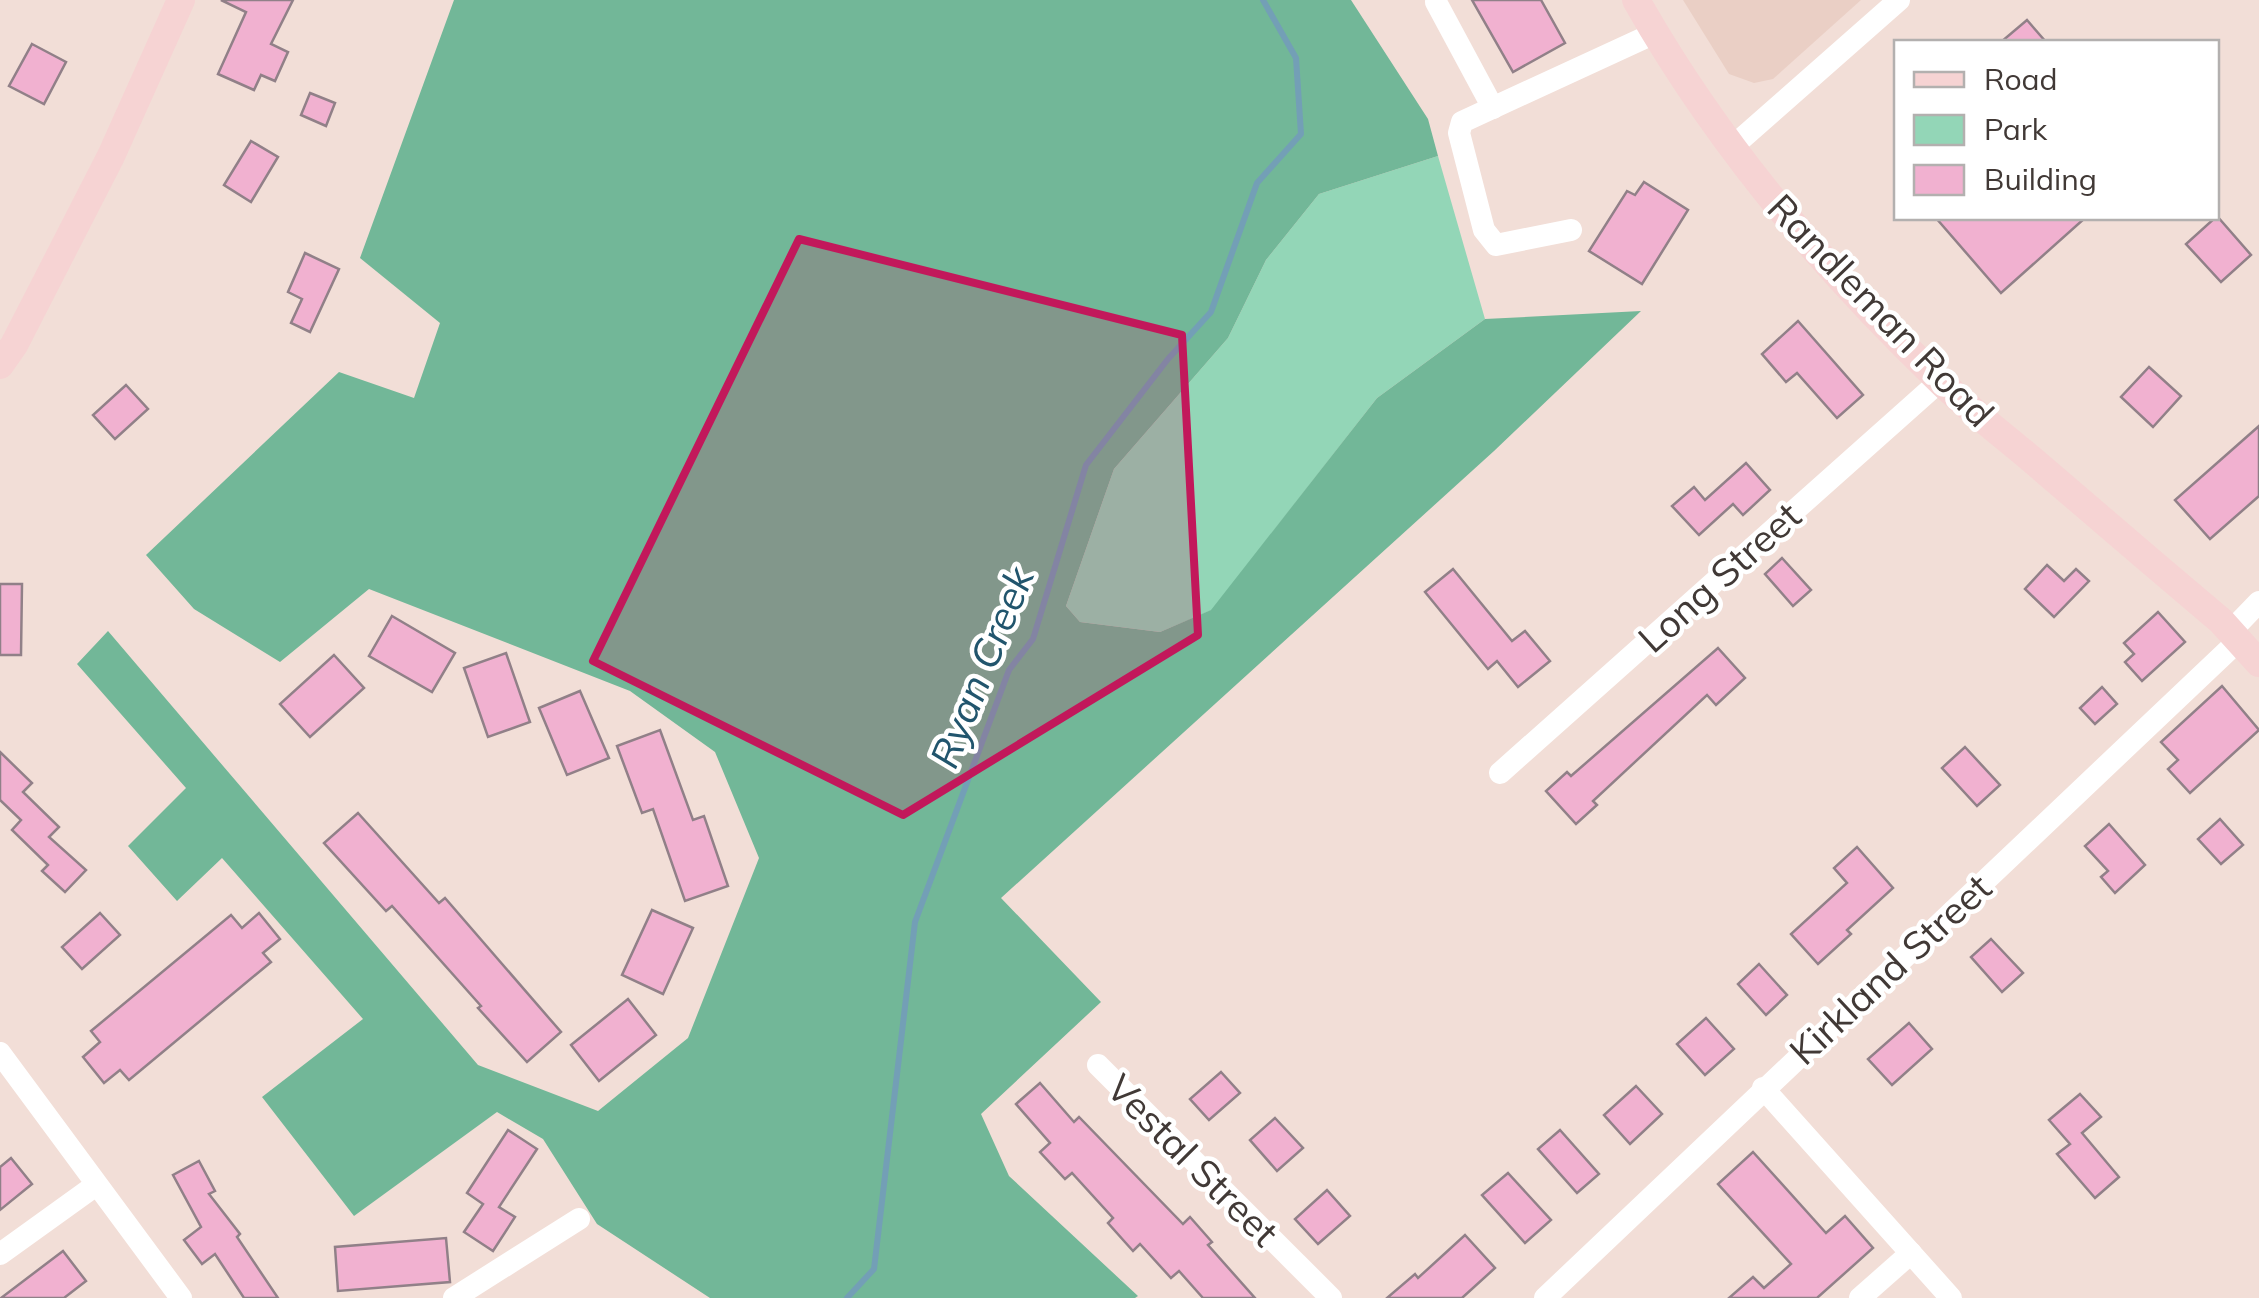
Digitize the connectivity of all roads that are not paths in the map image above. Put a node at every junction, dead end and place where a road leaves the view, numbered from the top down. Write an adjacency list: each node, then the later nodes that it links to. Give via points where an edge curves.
1 (181, 0): 9 (main road, via 111,156)
2 (1636, 0): 5 (main road, Randleman Road)
3 (1899, 0): 7 (street)
4 (1436, 2): 6 (street)
5 (1654, 34): 6 (street); 7 (main road, Randleman Road)
6 (1493, 108): 8 (street, via 1462,122 1458,133 1484,230 1496,245)
7 (1731, 148): 10 (main road, Randleman Road)
8 (1571, 230)
9 (0, 365)
10 (1940, 382): 12 (main road, Randleman Road); 14 (street, Long Street)
11 (2259, 602): 12 (street, Kirkland Street)
12 (2234, 636): 13 (main road, Randleman Road); 17 (street, Kirkland Street)
13 (2259, 663)
14 (1500, 774)
15 (0, 1053): 18 (street)
16 (1098, 1065): 24 (street, Vestal Street)
17 (1763, 1088): 20 (street); 25 (street, Kirkland Street)
18 (96, 1185): 21 (street); 22 (street)
19 (579, 1220): 23 (street)
20 (1910, 1253): 26 (street); 27 (street)
21 (0, 1254)
22 (180, 1298)
23 (454, 1298)
24 (1331, 1298)
25 (1544, 1298)
26 (1860, 1298)
27 (1951, 1298)

